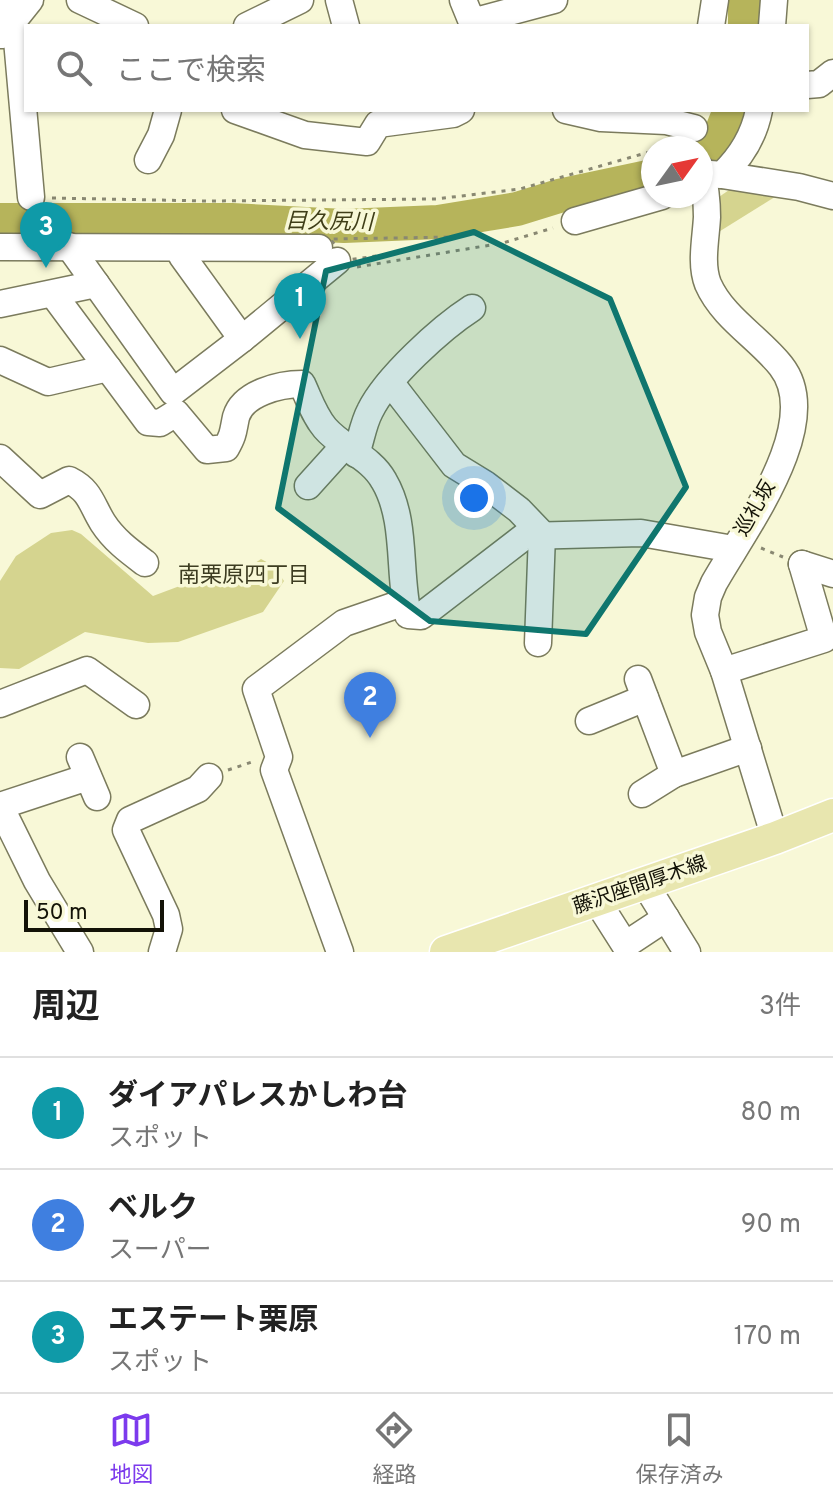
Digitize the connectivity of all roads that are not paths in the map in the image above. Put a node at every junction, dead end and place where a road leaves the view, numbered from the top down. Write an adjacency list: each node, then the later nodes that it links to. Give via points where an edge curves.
1 (30, 0): 10 (street)
2 (80, 0): 11 (street)
3 (300, 0): 12 (street)
4 (339, 0): 13 (street)
5 (554, 0): 8 (street)
6 (715, 0): 14 (street)
7 (774, 0): 15 (street)
8 (526, 3): 9 (street)
9 (470, 16)
10 (4, 20): 29 (street, via 17,40)
11 (126, 24)
12 (251, 24)
13 (345, 24)
14 (711, 24)
15 (772, 24)
16 (833, 73): 17 (street)
17 (809, 85)
18 (167, 112): 25 (street)
19 (457, 112): 23 (street)
20 (575, 112): 24 (street, via 666,121)
21 (759, 112): 26 (street, via 738,159)
22 (247, 113): 23 (street, via 305,135 367,142)
23 (376, 117)
24 (696, 131)
25 (148, 160)
26 (713, 174)
27 (713, 180): 28 (street, via 799,187)
28 (833, 196)
29 (31, 197)
30 (641, 202): 32 (street)
31 (705, 208): 48 (street, 巡礼坂, via 708,285 783,369 795,402 779,469)
32 (575, 221)
33 (69, 246): 34 (street); 36 (street); 40 (street, via 328,254)
34 (0, 247)
35 (182, 256): 40 (street)
36 (96, 284): 37 (street); 40 (street, via 173,392)
37 (53, 294): 38 (street); 42 (street)
38 (0, 304)
39 (472, 308): 43 (street)
40 (242, 339)
41 (0, 360): 42 (street, via 48,382)
42 (108, 368): 44 (street, via 148,422 160,423 176,413 207,450 226,448 244,402 282,384 302,384 325,429)
43 (390, 382): 44 (street); 47 (street, via 454,465 519,510)
44 (351, 449): 46 (street); 51 (street, via 376,469 395,508)
45 (2, 464): 49 (street, via 40,495 69,480 84,487 103,523)
46 (308, 486)
47 (542, 534): 48 (street, via 641,533); 51 (street, via 525,536 421,616 408,615); 52 (street)
48 (736, 544): 53 (street, 巡礼坂, via 708,597 705,615)
49 (145, 563)
50 (833, 574): 53 (street, via 802,564 824,639)
51 (405, 602): 71 (street, via 344,623 256,689 279,757 274,770)
52 (538, 643)
53 (724, 671): 57 (street, 巡礼坂)
54 (0, 704): 55 (street, via 87,670)
55 (136, 705)
56 (589, 721): 58 (street, via 642,689)
57 (748, 748): 58 (street); 64 (street, 巡礼坂)
58 (674, 774): 61 (street)
59 (88, 777): 62 (street)
60 (209, 777): 70 (street, via 198,789 130,820 126,830 166,915 169,929)
61 (642, 794)
62 (0, 806): 69 (street)
63 (833, 815): 64 (main road, 藤沢座間厚木線)
64 (775, 838): 65 (main road, 藤沢座間厚木線)
65 (645, 884): 66 (main road, 藤沢座間厚木線); 67 (street)
66 (597, 901): 67 (street, via 625,945); 68 (main road, 藤沢座間厚木線)
67 (666, 918): 73 (street)
68 (499, 944): 72 (main road, 藤沢座間厚木線)
69 (80, 952)
70 (162, 952)
71 (340, 952)
72 (446, 952)
73 (687, 952)

